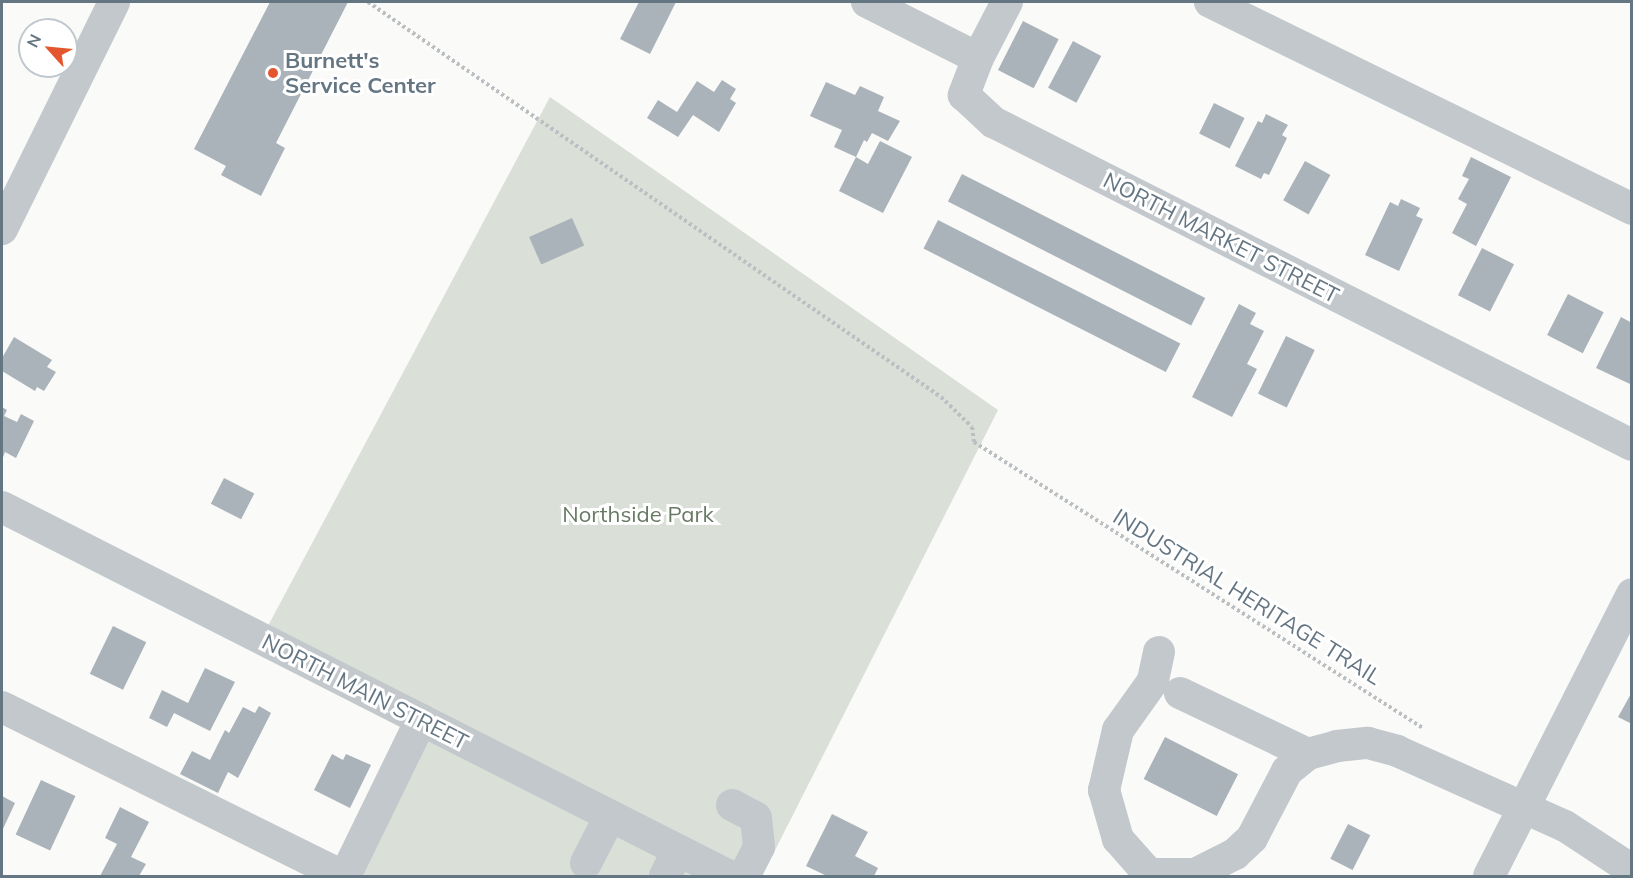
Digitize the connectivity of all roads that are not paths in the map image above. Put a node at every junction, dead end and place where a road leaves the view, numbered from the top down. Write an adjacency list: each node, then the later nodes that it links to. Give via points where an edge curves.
1 (867, 2): 5 (street)
2 (1007, 2): 5 (street)
3 (1210, 2): 7 (street)
4 (110, 3): 6 (street)
5 (978, 58): 9 (street, NORTH MARKET STREET, via 964,95 993,122)
6 (12, 180): 8 (street)
7 (1632, 209)
8 (2, 229)
9 (1632, 445)
10 (2, 507): 15 (street, NORTH MAIN STREET)
11 (1632, 594): 18 (street)
12 (1159, 652): 16 (street, via 1154,681 1118,730 1104,790 1118,839 1149,874 1195,874 1235,854 1252,838 1287,771)
13 (1180, 693): 16 (street)
14 (2, 708): 23 (street)
15 (421, 720): 19 (street, NORTH MAIN STREET, via 488,739); 23 (street)
16 (1308, 754): 18 (street, via 1368,743 1397,751)
17 (732, 805): 25 (street, via 756,818 759,847)
18 (1523, 807): 22 (street, via 1564,826); 26 (street)
19 (610, 816): 20 (street); 21 (street, NORTH MAIN STREET)
20 (586, 863)
21 (671, 863): 24 (street, NORTH MAIN STREET)
22 (1632, 870)
23 (344, 876)
24 (729, 876)
25 (744, 876)
26 (1489, 876)

